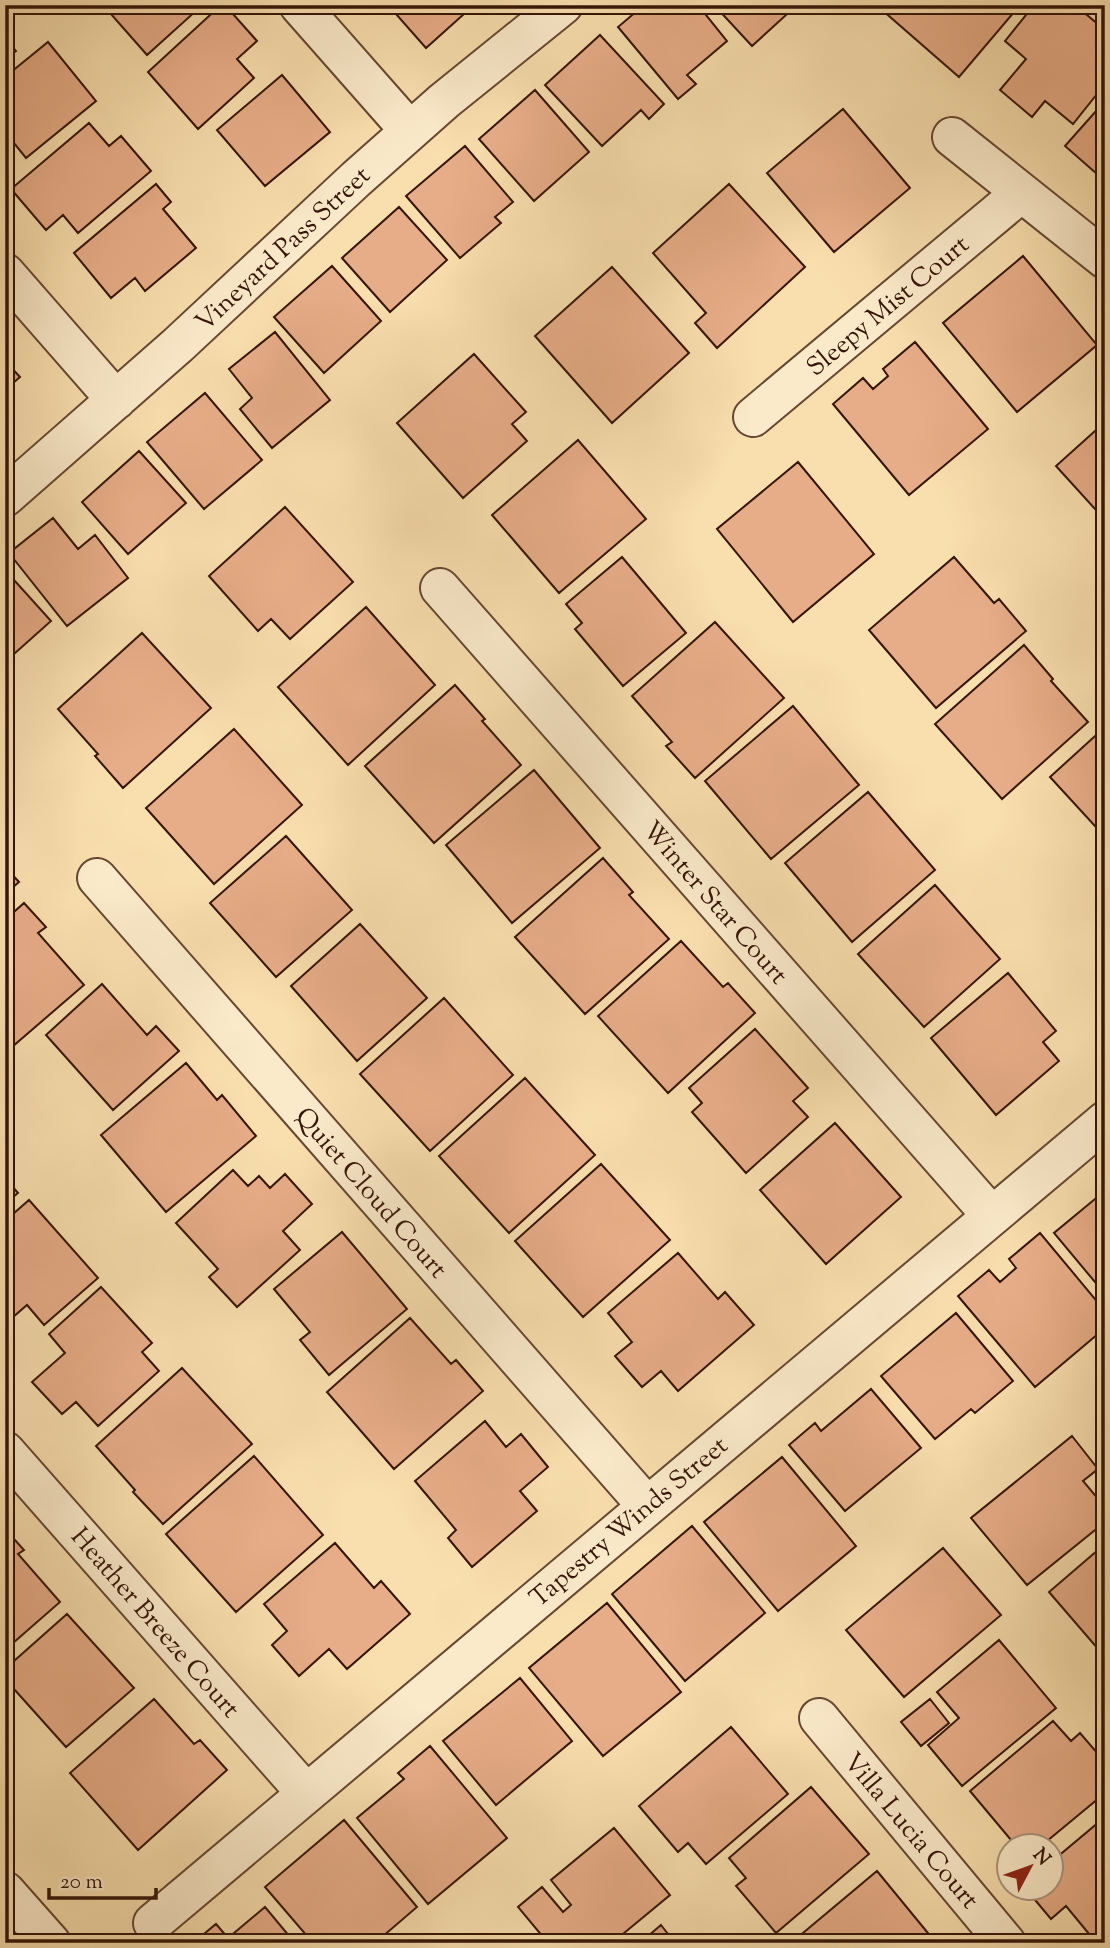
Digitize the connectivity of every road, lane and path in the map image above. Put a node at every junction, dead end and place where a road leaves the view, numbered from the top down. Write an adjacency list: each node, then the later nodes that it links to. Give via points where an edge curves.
1 (299, 5): 3 (street)
2 (563, 5): 3 (street, Vineyard Pass Street)
3 (410, 131): 8 (street, Vineyard Pass Street)
4 (952, 137): 5 (street)
5 (1021, 193): 6 (street); 9 (street, Sleepy Mist Court)
6 (1105, 259)
7 (5, 273): 8 (street)
8 (116, 400): 10 (street, Vineyard Pass Street)
9 (753, 417)
10 (5, 497)
11 (440, 589): 14 (street, Winter Star Court)
12 (97, 878): 16 (street, Quiet Cloud Court)
13 (1105, 1121): 14 (street, Tapestry Winds Street)
14 (992, 1216): 16 (street, Tapestry Winds Street)
15 (5, 1451): 18 (street, Heather Breeze Court)
16 (647, 1506): 18 (street, Tapestry Winds Street)
17 (818, 1718): 22 (street, Villa Lucia Court)
18 (306, 1793): 20 (street, Tapestry Winds Street)
19 (5, 1891): 21 (street)
20 (153, 1923)
21 (51, 1943)
22 (1006, 1943)

